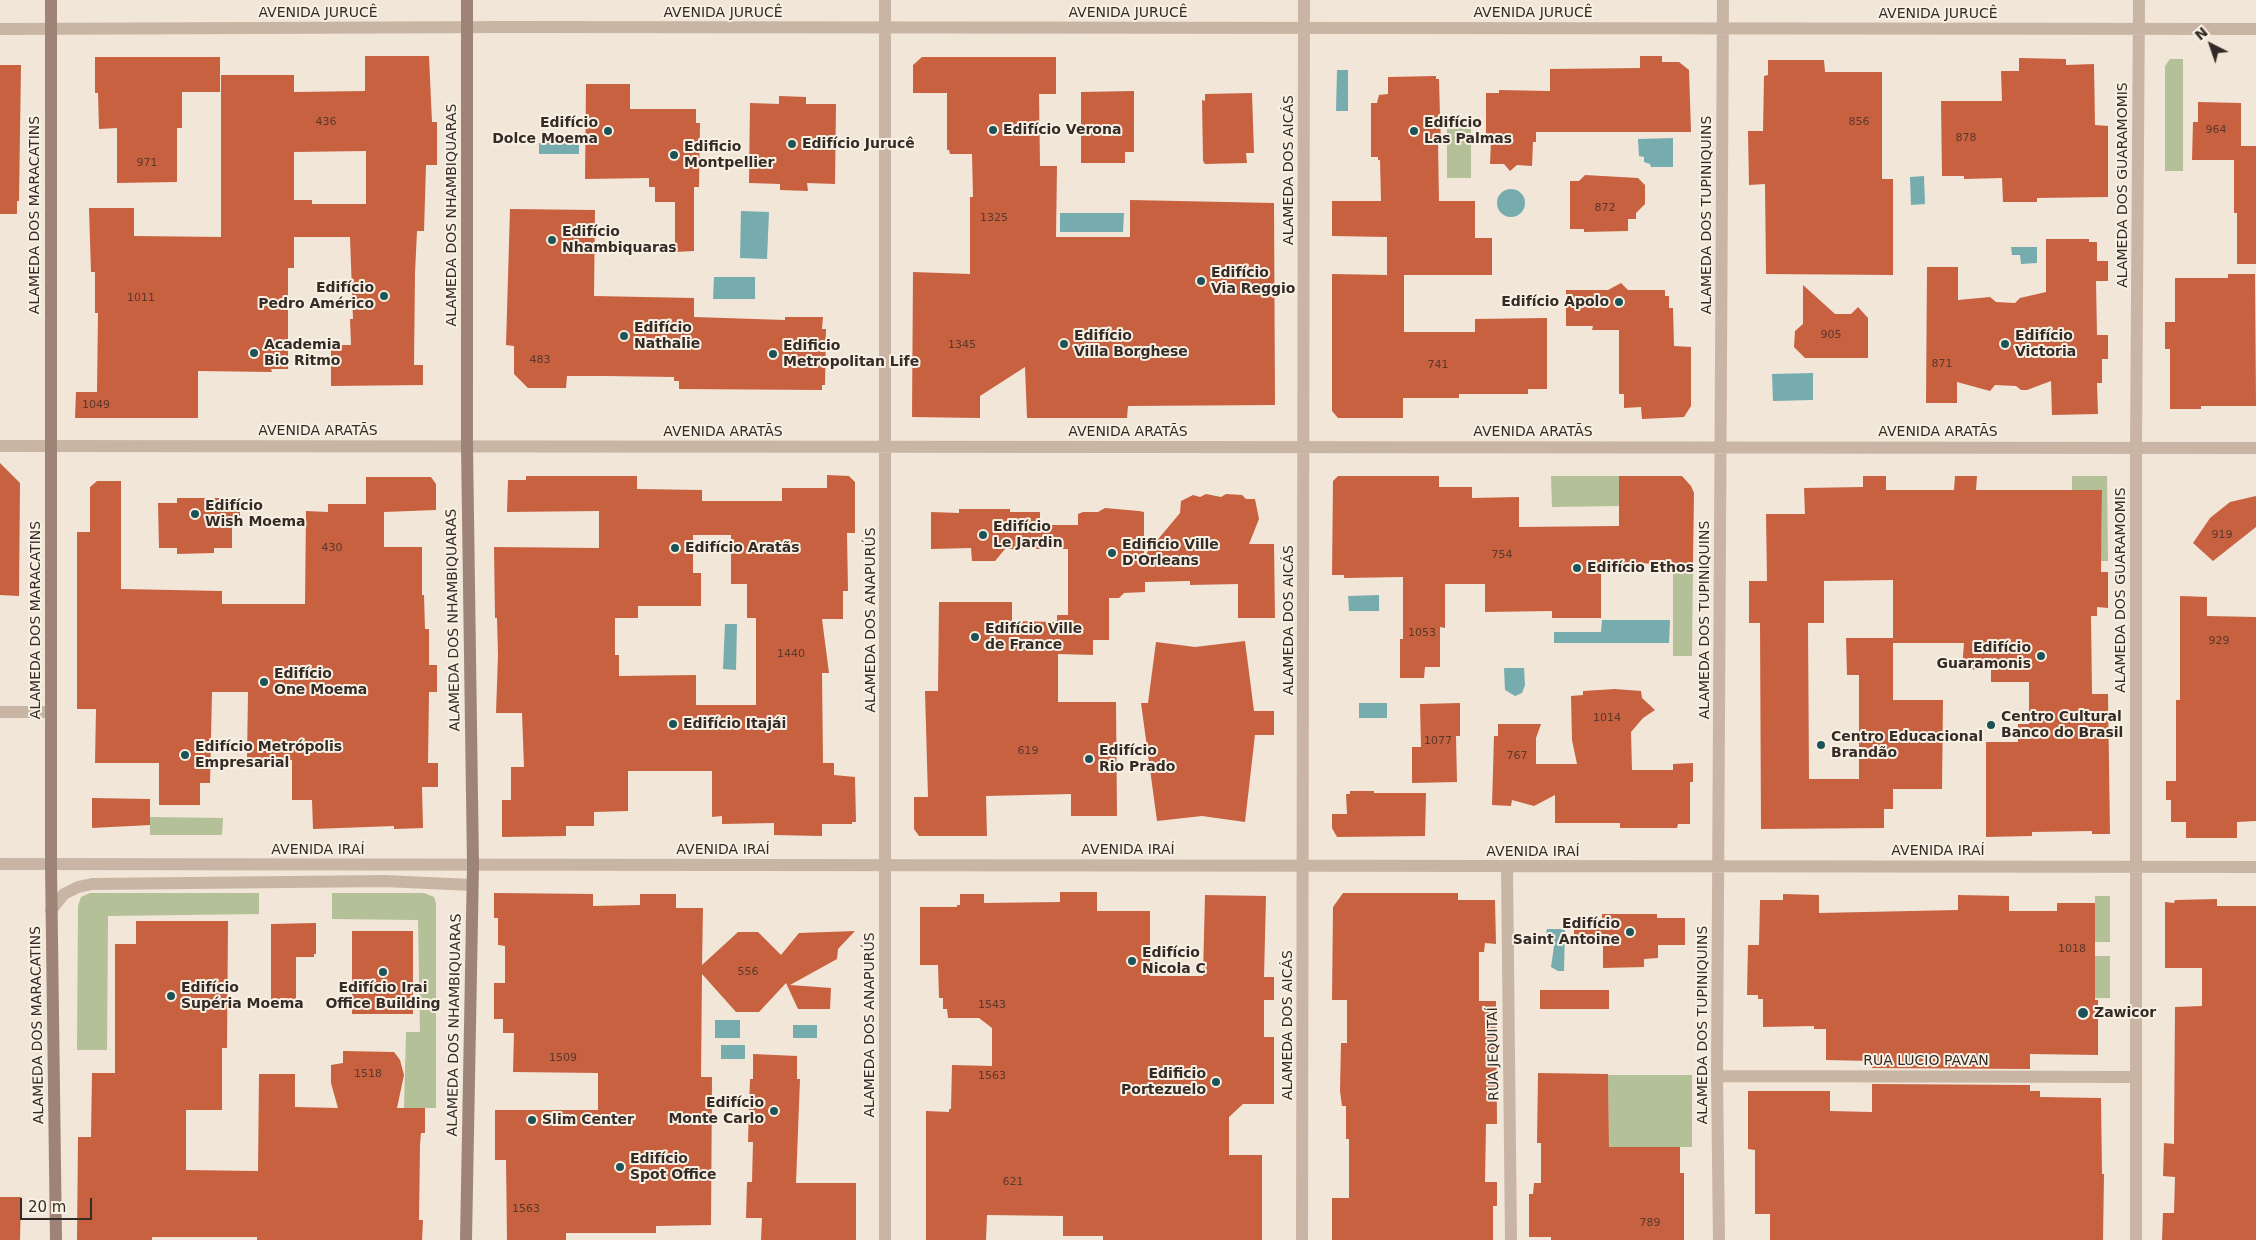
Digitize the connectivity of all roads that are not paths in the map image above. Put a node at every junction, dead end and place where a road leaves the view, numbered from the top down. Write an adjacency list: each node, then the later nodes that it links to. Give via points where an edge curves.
1 (51, 0): 13 (main road, ALAMEDA DOS MARACATINS)
2 (467, 0): 7 (main road, ALAMEDA DOS NHAMBIQUARAS)
3 (885, 0): 8 (street, ALAMEDA DOS ANAPURÚS)
4 (1304, 0): 9 (street, ALAMEDA DOS AICÁS)
5 (1723, 0): 10 (street, ALAMEDA DOS TUPINIQUINS)
6 (2139, 0): 14 (street, ALAMEDA DOS GUARAMOMIS)
7 (467, 27): 8 (street, AVENIDA JURUCÊ); 13 (street, AVENIDA JURUCÊ); 17 (main road, ALAMEDA DOS NHAMBIQUARAS)
8 (885, 28): 9 (street, AVENIDA JURUCÊ); 19 (street, ALAMEDA DOS ANAPURÚS)
9 (1304, 28): 10 (street, AVENIDA JURUCÊ); 18 (street, ALAMEDA DOS AICÁS)
10 (1723, 28): 14 (street, AVENIDA JURUCÊ); 20 (street, ALAMEDA DOS TUPINIQUINS)
11 (0, 29): 13 (street, AVENIDA JURUCÊ)
12 (2256, 29): 14 (street, AVENIDA JURUCÊ)
13 (50, 30): 16 (main road, ALAMEDA DOS MARACATINS)
14 (2139, 30): 21 (street, ALAMEDA DOS GUARAMOMIS)
15 (0, 446): 16 (street, AVENIDA ARATÃS)
16 (51, 446): 17 (street, AVENIDA ARATÃS); 24 (main road, ALAMEDA DOS MARACATINS)
17 (467, 446): 19 (street, AVENIDA ARATÃS); 27 (main road, ALAMEDA DOS NHAMBIQUARAS)
18 (1304, 446): 19 (street, AVENIDA ARATÃS); 20 (street, AVENIDA ARATÃS); 29 (street, ALAMEDA DOS AICÁS)
19 (886, 447): 28 (street, ALAMEDA DOS ANAPURÚS)
20 (1722, 447): 21 (street, AVENIDA ARATÃS); 30 (street, ALAMEDA DOS TUPINIQUINS)
21 (2136, 448): 22 (street, AVENIDA ARATÃS); 32 (street, ALAMEDA DOS GUARAMOMIS)
22 (2256, 448)
23 (0, 712): 24 (street)
24 (51, 712): 26 (main road, ALAMEDA DOS MARACATINS)
25 (0, 864): 26 (street, AVENIDA IRAÍ)
26 (51, 865): 27 (street, AVENIDA IRAÍ); 35 (main road, ALAMEDA DOS MARACATINS)
27 (473, 865): 28 (street, AVENIDA IRAÍ); 34 (main road, ALAMEDA DOS NHAMBIQUARAS)
28 (885, 865): 29 (street, AVENIDA IRAÍ); 40 (street, ALAMEDA DOS ANAPURÚS)
29 (1304, 865): 31 (street, AVENIDA IRAÍ); 41 (street, ALAMEDA DOS AICÁS)
30 (1718, 866): 31 (street, AVENIDA IRAÍ); 32 (street, AVENIDA IRAÍ); 36 (street, ALAMEDA DOS TUPINIQUINS)
31 (1507, 867): 42 (street, RUA JEQUITAÍ)
32 (2137, 867): 33 (street, AVENIDA IRAÍ); 37 (street, ALAMEDA DOS GUARAMOMIS)
33 (2256, 867)
34 (472, 884): 35 (street, via 385,881 92,884 64,894); 39 (main road, ALAMEDA DOS NHAMBIQUARAS)
35 (52, 910): 38 (main road, ALAMEDA DOS MARACATINS)
36 (1717, 1076): 37 (street, RUA LUCIO PAVAN); 43 (street, ALAMEDA DOS TUPINIQUINS)
37 (2136, 1077): 44 (street, ALAMEDA DOS GUARAMOMIS)
38 (56, 1240)
39 (466, 1240)
40 (885, 1240)
41 (1302, 1240)
42 (1511, 1240)
43 (1719, 1240)
44 (2136, 1240)

